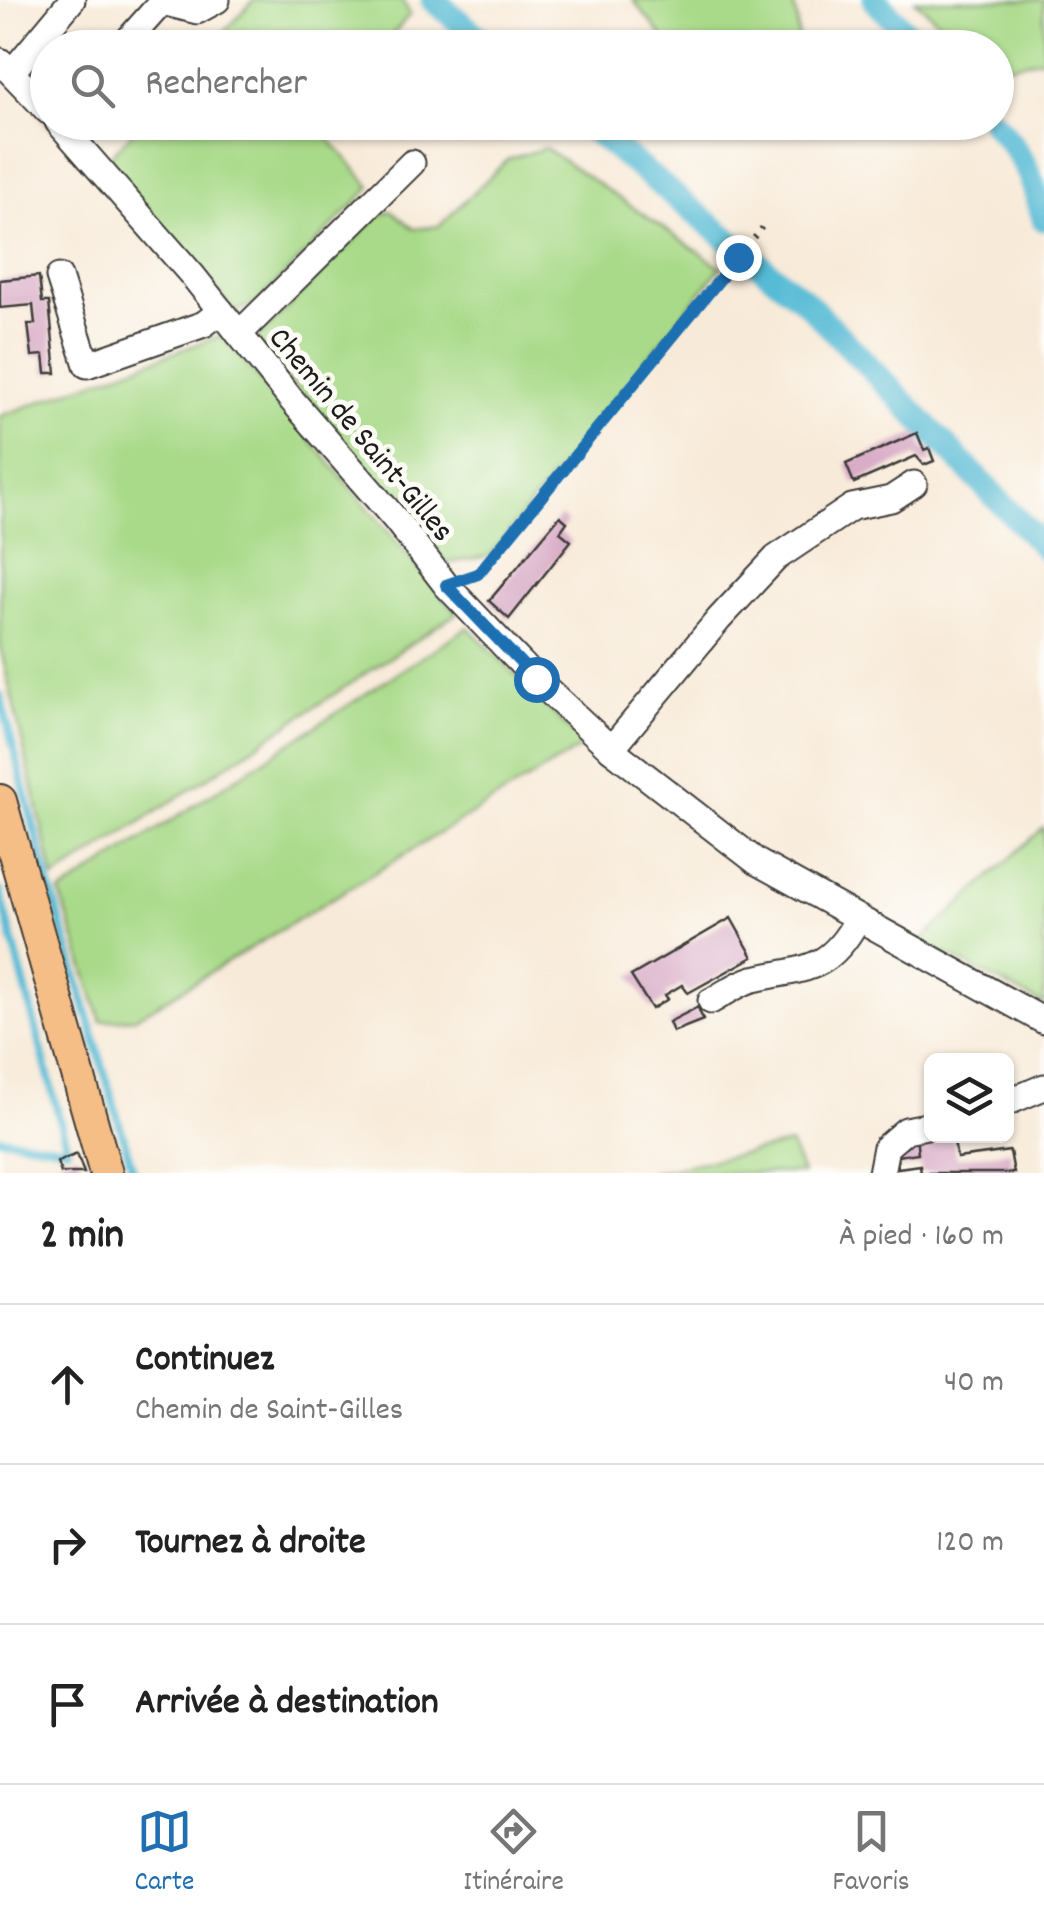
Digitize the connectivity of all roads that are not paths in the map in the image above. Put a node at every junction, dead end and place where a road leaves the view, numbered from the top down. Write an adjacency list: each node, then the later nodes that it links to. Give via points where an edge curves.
1 (72, 0): 3 (street)
2 (217, 0): 4 (street, via 198,11 162,2)
3 (42, 30)
4 (138, 30)
5 (30, 42): 6 (street)
6 (6, 66): 7 (street)
7 (30, 92)
8 (74, 140): 11 (street, Chemin de Saint-Gilles)
9 (412, 163): 12 (street)
10 (59, 277): 11 (street, via 87,365 204,324)
11 (221, 311): 12 (street, Chemin de Saint-Gilles)
12 (240, 334): 14 (street, Chemin de Saint-Gilles, via 446,585)
13 (914, 484): 14 (street, via 891,500 852,507 776,558)
14 (611, 749): 17 (street, Chemin de Saint-Gilles, via 757,862)
15 (0, 800): 16 (main road)
16 (5, 840): 23 (main road)
17 (857, 920): 18 (street, via 830,958 750,980); 19 (street, Chemin de Saint-Gilles)
18 (710, 1001)
19 (1044, 1020)
20 (1044, 1087): 21 (street)
21 (1014, 1100)
22 (924, 1127): 24 (street, via 906,1130 886,1147)
23 (106, 1173)
24 (881, 1173)

